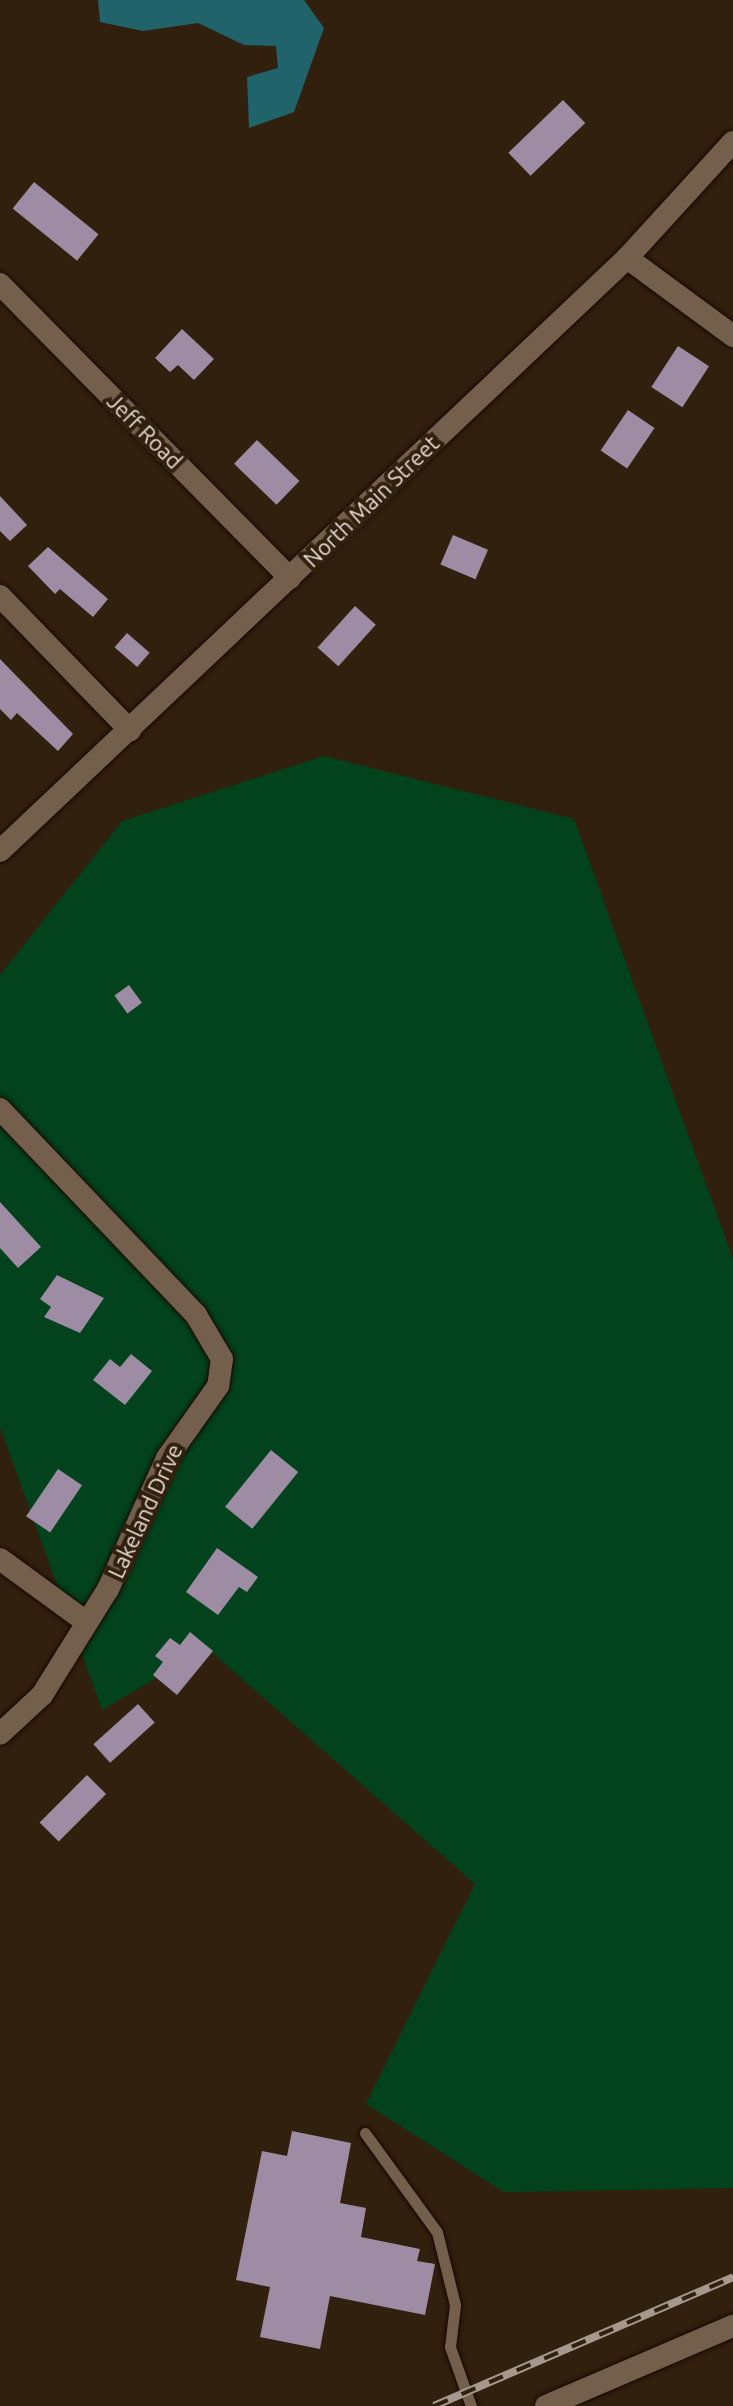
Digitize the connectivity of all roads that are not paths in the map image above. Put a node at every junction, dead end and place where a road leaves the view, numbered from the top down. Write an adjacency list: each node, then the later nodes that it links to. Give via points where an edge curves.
1 (733, 142): 2 (street, North Main Street)
2 (627, 258): 4 (street); 5 (street, North Main Street)
3 (0, 284): 5 (street, Jeff Road)
4 (733, 336)
5 (290, 578): 7 (street, North Main Street)
6 (0, 596): 7 (street)
7 (130, 730): 8 (street, North Main Street)
8 (0, 851)
9 (0, 1109): 11 (street, Lakeland Drive, via 196,1315 222,1359 218,1386 167,1458 131,1544)
10 (0, 1559): 11 (street)
11 (86, 1622): 12 (street, Lakeland Drive, via 42,1695)
12 (0, 1734)
13 (365, 2133): 15 (lane, via 437,2232 455,2305 450,2347)
14 (730, 2335): 16 (street)
15 (471, 2406)
16 (546, 2406)

